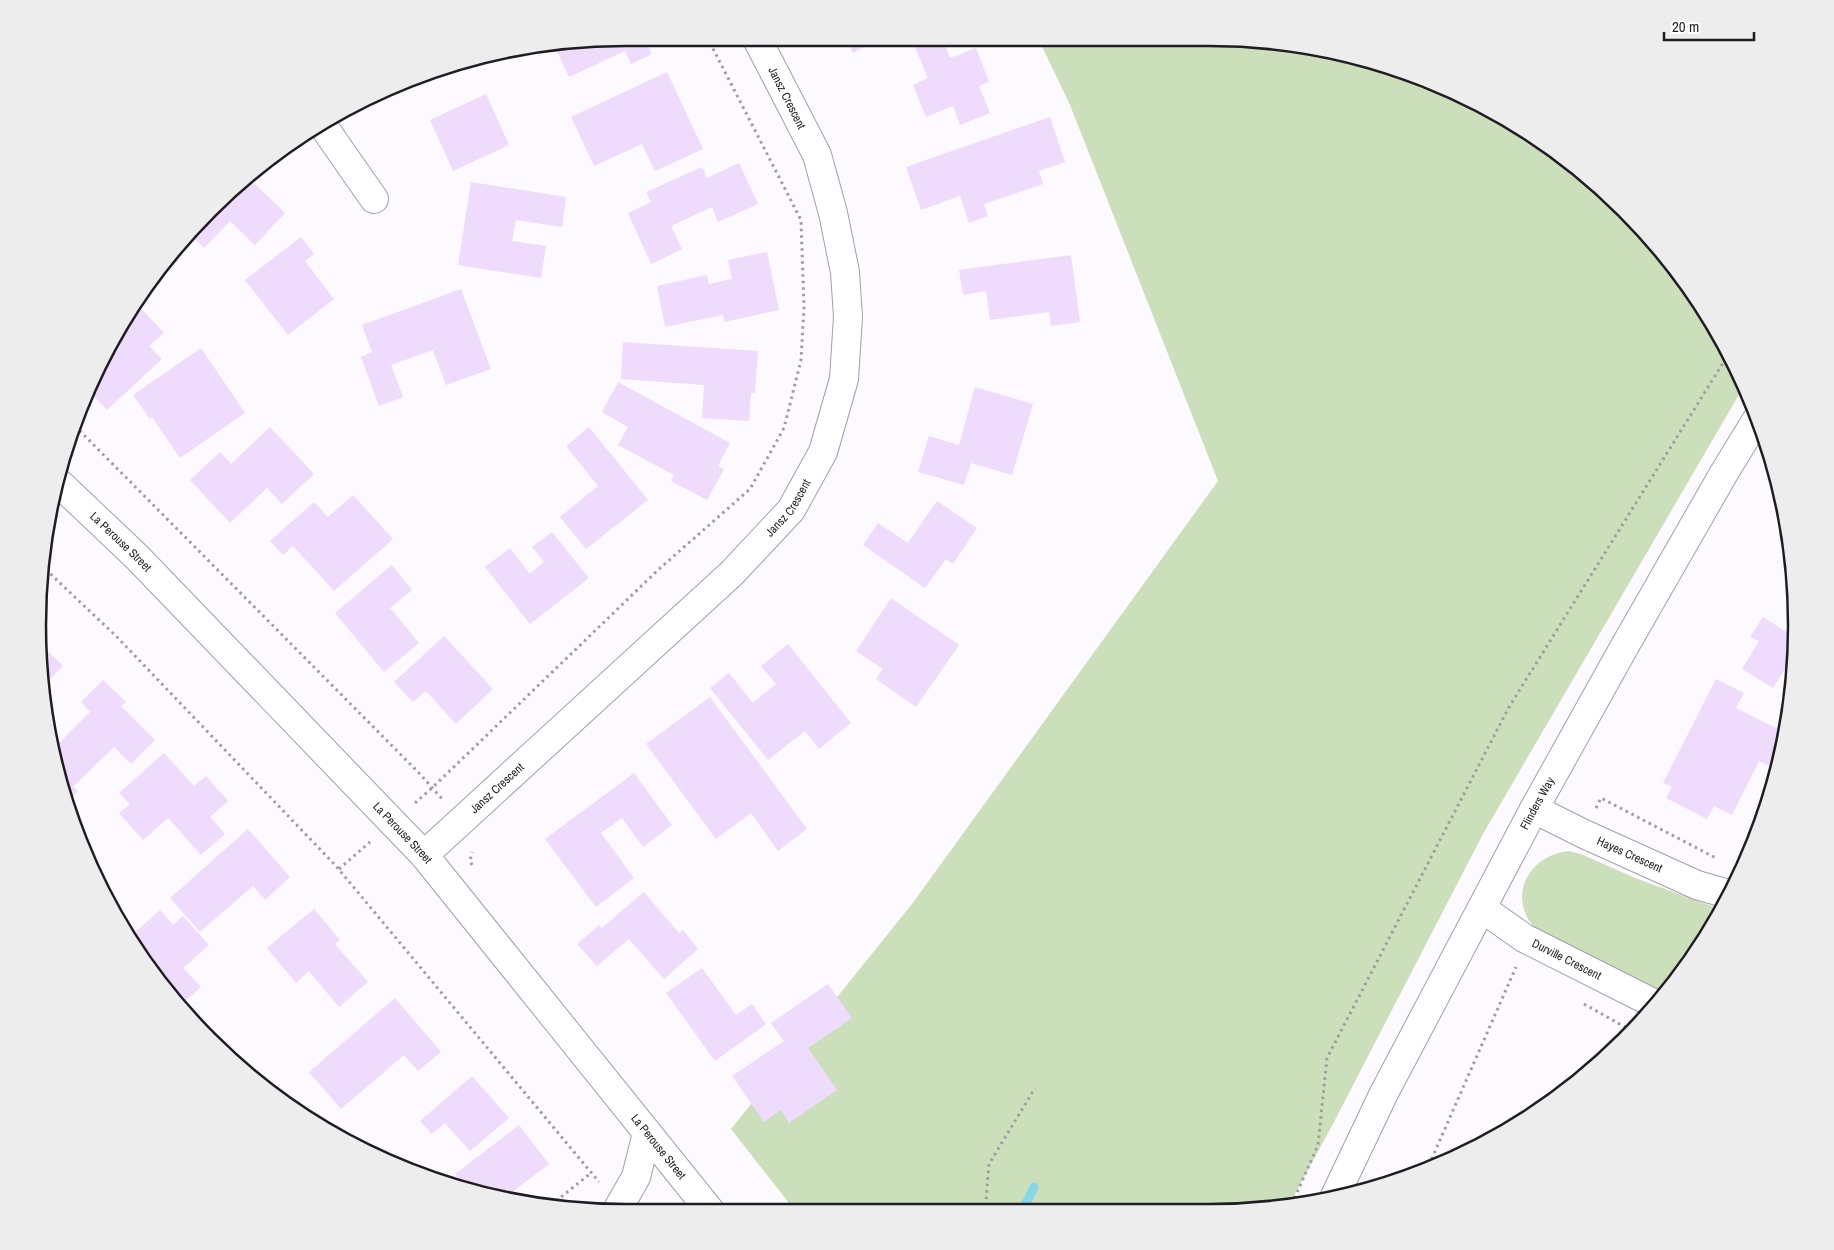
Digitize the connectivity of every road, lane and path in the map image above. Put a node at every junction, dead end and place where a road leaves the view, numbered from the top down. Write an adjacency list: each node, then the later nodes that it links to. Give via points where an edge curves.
1 (710, 46): 10 (path, via 801,220 804,308 801,360 784,428 750,489 658,570 432,788)
2 (760, 46): 12 (street, Jansz Crescent, via 817,155 845,272 848,317 844,379 823,452 790,510 732,573)
3 (327, 130): 4 (street)
4 (374, 199)
5 (1724, 362): 23 (path, via 1509,706 1327,1058 1318,1145)
6 (1753, 428): 9 (street, Flinders Way, via 1631,634)
7 (63, 487): 10 (street, La Perouse Street, via 138,557)
8 (49, 572): 14 (path, via 116,636)
9 (1534, 808): 11 (street, Hayes Crescent); 16 (street, Flinders Way)
10 (393, 821): 12 (street, La Perouse Street); 14 (path)
11 (1584, 834): 13 (path, via 1601,798); 15 (street, Hayes Crescent, via 1697,885)
12 (424, 855): 20 (street, La Perouse Street)
13 (1724, 862)
14 (339, 869): 24 (path, via 591,1173)
15 (1722, 892)
16 (1482, 909): 17 (street, Durville Crescent); 22 (street, Flinders Way, via 1384,1093)
17 (1524, 938): 18 (street, Durville Crescent); 21 (path, via 1516,966)
18 (1649, 1001)
19 (1035, 1088): 27 (path, via 989,1164)
20 (647, 1133): 25 (street, via 636,1177); 26 (street, La Perouse Street)
21 (1431, 1159)
22 (1338, 1189)
23 (1295, 1197)
24 (557, 1200)
25 (621, 1204)
26 (699, 1204)
27 (986, 1204)

